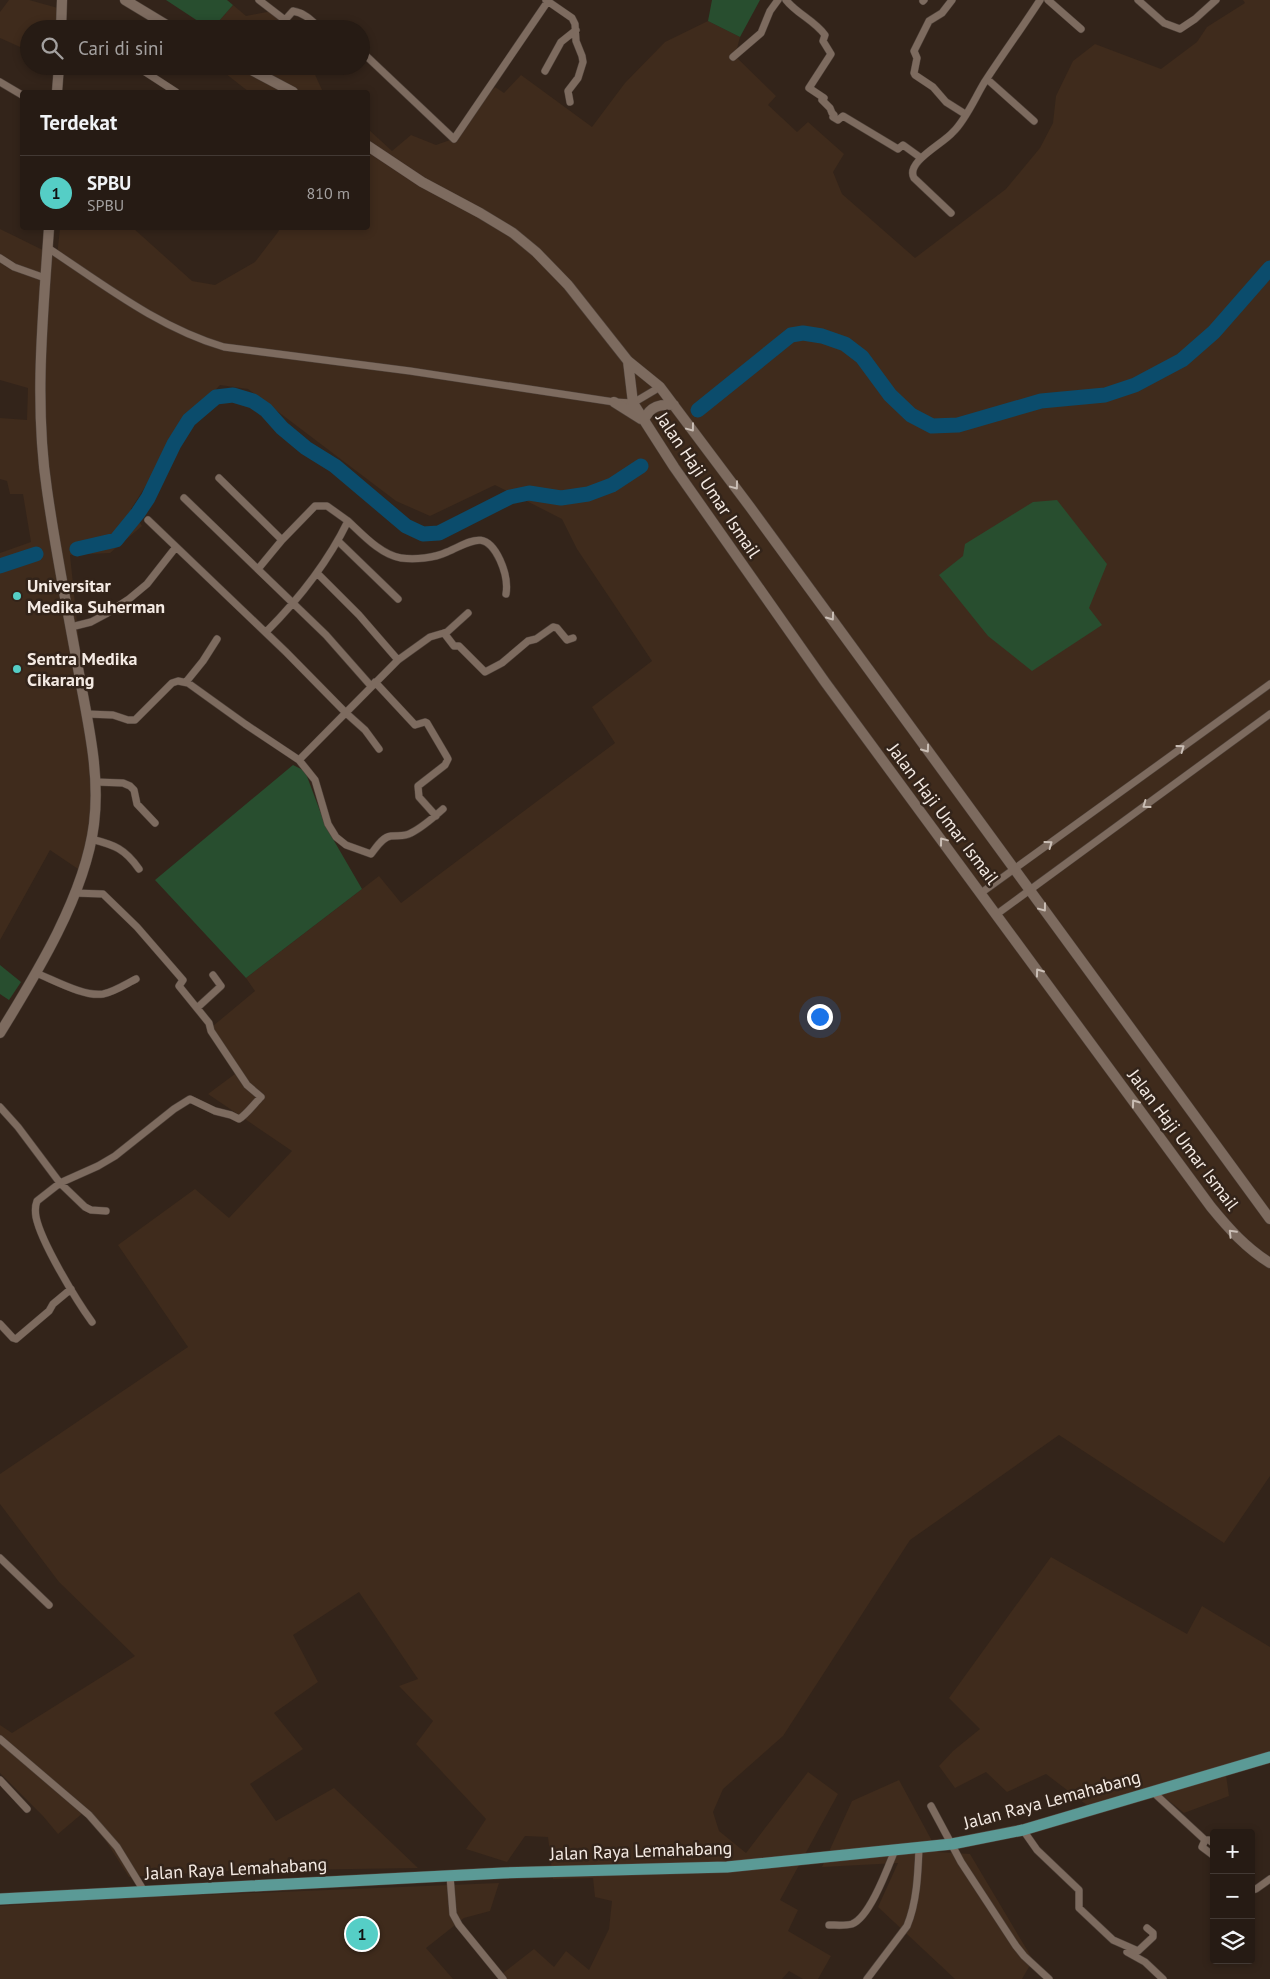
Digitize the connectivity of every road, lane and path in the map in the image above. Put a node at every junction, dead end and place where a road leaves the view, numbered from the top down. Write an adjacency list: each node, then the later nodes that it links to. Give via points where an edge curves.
1 (62, 0): 12 (main road)
2 (125, 0): 13 (main road)
3 (259, 0): 15 (street)
4 (778, 0): 19 (street, via 761,33)
5 (786, 0): 35 (street, via 818,25 831,54 808,88 824,98 822,100 833,117 838,120 843,116 898,149 903,145)
6 (952, 0): 32 (street, via 925,27 914,51 917,58 914,73 936,89 946,102)
7 (1040, 0): 25 (street)
8 (1048, 0): 17 (street)
9 (1138, 0): 10 (street, via 1164,23 1180,28)
10 (1216, 0)
11 (547, 1): 18 (street, via 572,18); 20 (street, via 454,139)
12 (61, 20)
13 (158, 20)
14 (284, 20): 16 (street, via 293,11)
15 (284, 20)
16 (310, 20)
17 (1081, 29)
18 (576, 30): 21 (street, via 561,42); 31 (street, via 582,62 578,78 568,92)
19 (733, 57)
20 (370, 60)
21 (545, 71)
22 (58, 75): 27 (main road)
23 (150, 75): 28 (street)
24 (261, 75): 29 (main road)
25 (986, 80): 32 (street); 33 (street)
26 (0, 82): 30 (street)
27 (57, 90)
28 (173, 90)
29 (289, 90)
30 (20, 94)
31 (570, 102)
32 (965, 114): 35 (street, via 954,132)
33 (1034, 121)
34 (370, 147): 41 (main road, Jalan Haji Umar Ismail, via 422,182 513,233 536,252 568,285)
35 (921, 158): 36 (street, via 913,166 912,175)
36 (951, 213)
37 (49, 230): 38 (main road)
38 (48, 248): 40 (main road); 43 (street, via 172,328 224,346)
39 (0, 258): 40 (street, via 14,267)
40 (46, 278): 60 (main road, via 40,410 45,478)
41 (628, 361): 42 (main road, Jalan Haji Umar Ismail); 44 (main road, Jalan Haji Umar Ismail)
42 (660, 387): 44 (street); 45 (main road, Jalan Haji Umar Ismail)
43 (614, 402): 44 (street); 46 (main road)
44 (633, 403): 46 (main road, Jalan Haji Umar Ismail)
45 (675, 407): 46 (main road, via 663,404 653,408); 80 (main road, Jalan Haji Umar Ismail, one-way to 80)
46 (647, 424): 83 (main road, Jalan Haji Umar Ismail, one-way to 46, via 825,682)
47 (219, 478): 51 (street)
48 (184, 498): 54 (street)
49 (148, 520): 53 (street)
50 (348, 521): 51 (street, via 327,506 314,506); 52 (street); 56 (street, via 386,553 403,559 436,556 472,540 483,540 495,549 502,564)
51 (282, 540): 54 (street)
52 (338, 541): 55 (street); 57 (street)
53 (176, 548): 60 (street, via 150,581 129,599 91,622); 61 (street)
54 (258, 569): 58 (street)
55 (317, 573): 58 (street); 65 (street, via 359,614)
56 (506, 594)
57 (398, 599)
58 (294, 604): 61 (street); 67 (street)
59 (468, 613): 62 (street)
60 (71, 627): 70 (main road)
61 (266, 632): 69 (street)
62 (444, 633): 63 (street, via 454,646 459,646 485,672 553,627 568,640); 65 (street, via 430,637)
63 (573, 638)
64 (217, 639): 66 (street)
65 (398, 660): 67 (street)
66 (186, 682): 70 (street, via 172,683 135,720); 73 (street)
67 (373, 684): 69 (street); 76 (street, via 415,725 427,723 448,759 418,786 419,797)
68 (1270, 684): 80 (street, one-way to 68)
69 (346, 713): 72 (street); 73 (street)
70 (87, 714): 74 (main road)
71 (1270, 714): 81 (street, one-way to 81)
72 (379, 748)
73 (299, 760): 76 (street, via 315,780 331,831 353,848 371,854 386,838 410,834)
74 (96, 782): 77 (street, via 130,786 137,804); 78 (main road)
75 (444, 810): 76 (street)
76 (436, 816)
77 (155, 822)
78 (91, 840): 79 (street, via 124,851); 82 (main road)
79 (139, 869)
80 (1014, 869): 81 (main road, Jalan Haji Umar Ismail); 83 (street)
81 (1030, 891): 84 (street); 93 (main road, Jalan Haji Umar Ismail, one-way to 93)
82 (74, 893): 85 (main road); 88 (street, via 100,893 109,898 183,980 179,986)
83 (981, 893): 84 (main road, Jalan Haji Umar Ismail)
84 (997, 914): 94 (main road, Jalan Haji Umar Ismail, one-way to 84, via 1231,1232 1211,1207)
85 (36, 973): 87 (street, via 86,994 105,994); 89 (main road)
86 (213, 975): 88 (street, via 220,986)
87 (136, 979)
88 (197, 1008): 91 (street, via 247,1085 261,1097 239,1119 190,1099 115,1156)
89 (0, 1033)
90 (0, 1107): 91 (street)
91 (60, 1183): 92 (street, via 91,1210); 95 (street, via 37,1202 35,1215)
92 (106, 1211)
93 (1270, 1219)
94 (1270, 1263)
95 (71, 1289): 96 (street); 97 (street, via 16,1339)
96 (92, 1322)
97 (0, 1324)
98 (0, 1558): 99 (street)
99 (49, 1604)
100 (0, 1739): 116 (street, via 89,1814 117,1847)
101 (1270, 1756): 103 (main road, Jalan Raya Lemahabang)
102 (0, 1780): 105 (street)
103 (1154, 1792): 106 (main road, Jalan Raya Lemahabang); 107 (street)
104 (932, 1806): 109 (street)
105 (26, 1809)
106 (1023, 1830): 109 (main road, Jalan Raya Lemahabang); 120 (street, via 1037,1850 1079,1890 1080,1908)
107 (1204, 1840): 108 (street); 112 (street, via 1202,1847)
108 (1210, 1841)
109 (952, 1844): 110 (main road, Jalan Raya Lemahabang); 123 (street, via 1016,1946)
110 (919, 1848): 111 (main road, Jalan Raya Lemahabang); 122 (street, via 912,1916)
111 (895, 1850): 113 (main road, Jalan Raya Lemahabang, via 727,1867); 118 (street, via 873,1900 862,1914 852,1924)
112 (1210, 1853)
113 (450, 1876): 116 (main road, Jalan Raya Lemahabang); 121 (street, via 453,1914)
114 (1270, 1879): 115 (street)
115 (1255, 1889)
116 (144, 1891): 117 (main road, Jalan Raya Lemahabang)
117 (0, 1900)
118 (829, 1925)
119 (1147, 1928): 120 (street, via 1153,1937 1136,1951)
120 (1102, 1930): 124 (street, via 1116,1947 1139,1958)
121 (503, 1979)
122 (867, 1979)
123 (1049, 1979)
124 (1163, 1979)

